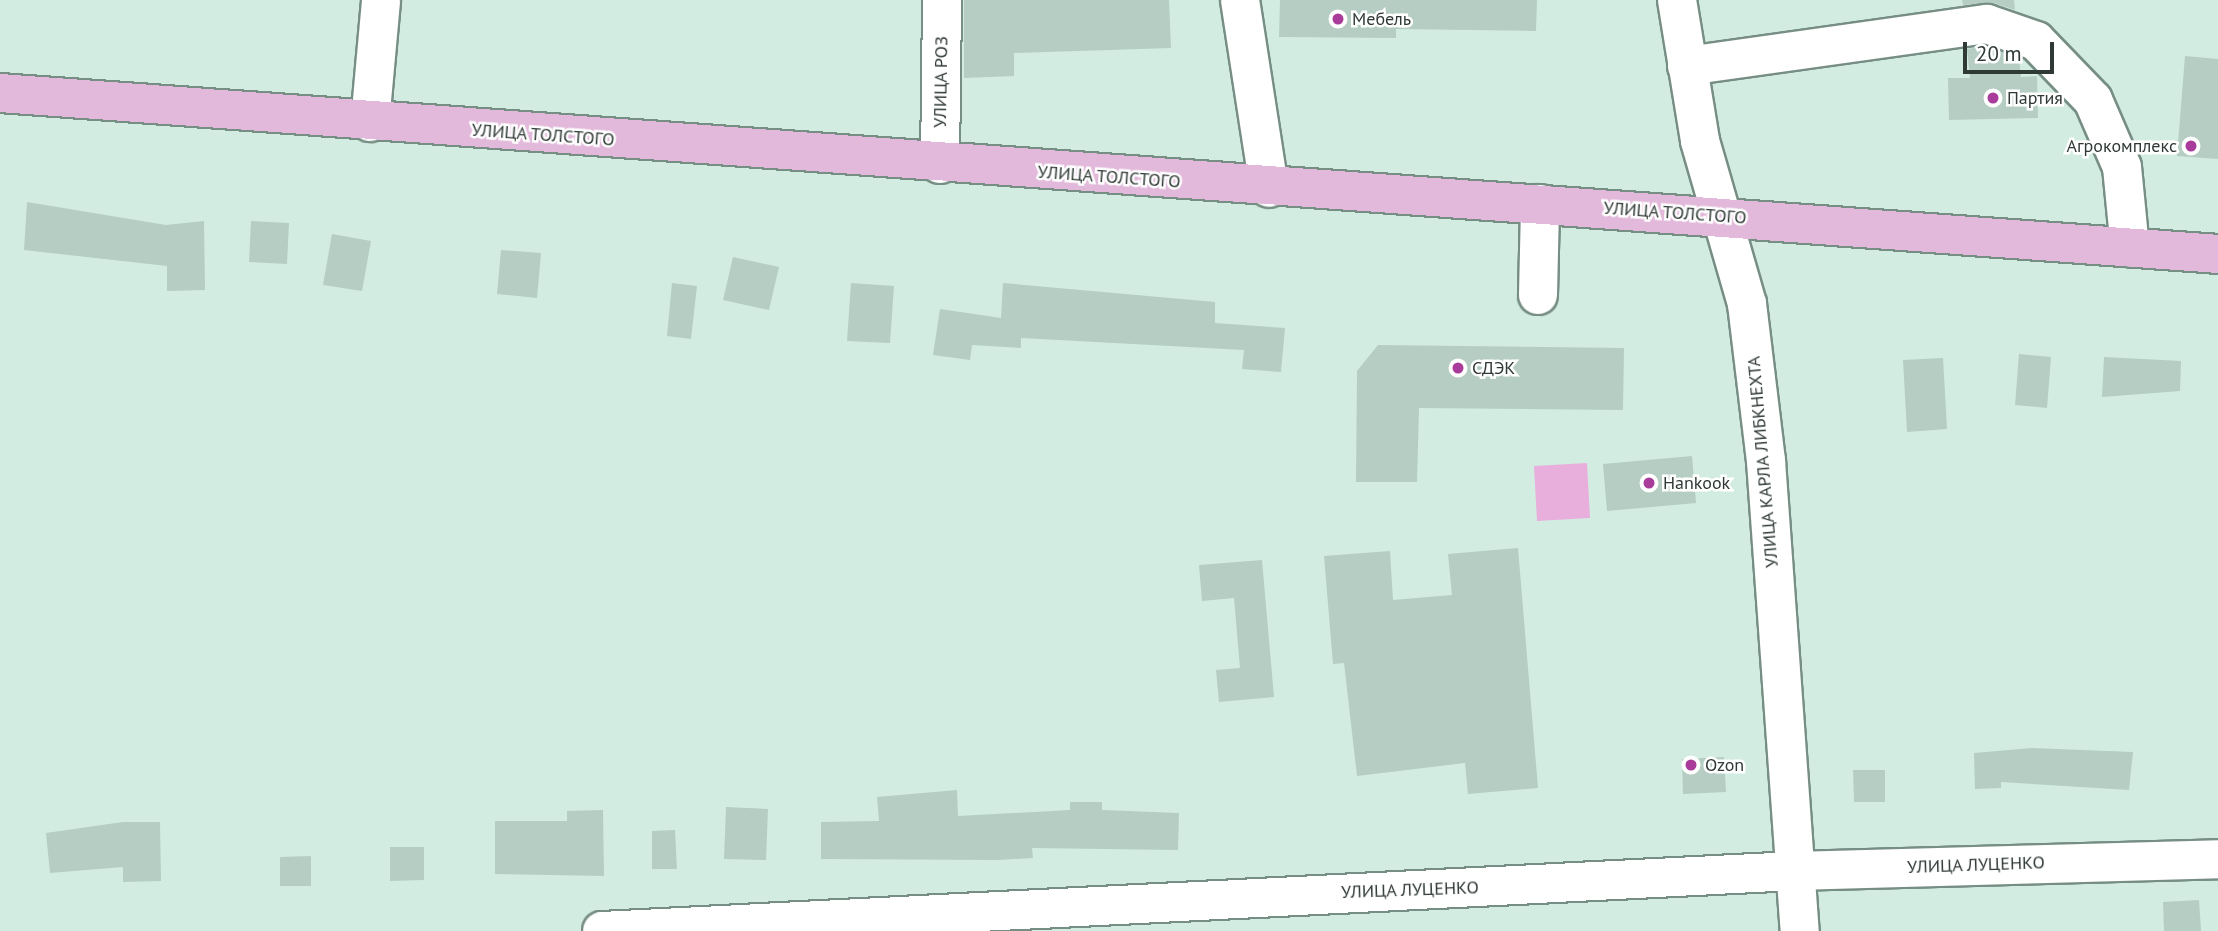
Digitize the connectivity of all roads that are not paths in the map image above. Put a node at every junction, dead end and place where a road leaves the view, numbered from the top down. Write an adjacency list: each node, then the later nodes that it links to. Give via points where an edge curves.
1 (381, 0): 7 (street)
2 (942, 0): 8 (street, УЛИЦА РОЗ)
3 (1240, 0): 9 (street)
4 (1677, 0): 5 (street, УЛИЦА КАРЛА ЛИБКНЕХТА)
5 (1686, 66): 11 (street, УЛИЦА КАРЛА ЛИБКНЕХТА, via 1700,141); 12 (street, via 1987,24 2036,41 2093,100 2122,167)
6 (0, 93): 7 (main road, УЛИЦА ТОЛСТОГО)
7 (370, 122): 8 (main road, УЛИЦА ТОЛСТОГО)
8 (940, 164): 9 (main road, УЛИЦА ТОЛСТОГО)
9 (1269, 188): 10 (main road, УЛИЦА ТОЛСТОГО)
10 (1541, 204): 11 (main road, УЛИЦА ТОЛСТОГО); 14 (street)
11 (1726, 217): 12 (main road, УЛИЦА ТОЛСТОГО); 16 (street, УЛИЦА КАРЛА ЛИБКНЕХТА, via 1747,304 1766,461)
12 (2130, 248): 13 (main road, УЛИЦА ТОЛСТОГО)
13 (2218, 254)
14 (1538, 295)
15 (2218, 859): 16 (street, УЛИЦА ЛУЦЕНКО)
16 (1795, 871): 17 (street, УЛИЦА ЛУЦЕНКО); 19 (street, УЛИЦА КАРЛА ЛИБКНЕХТА)
17 (1098, 917): 18 (street, УЛИЦА ЛУЦЕНКО)
18 (602, 931)
19 (1800, 931)

